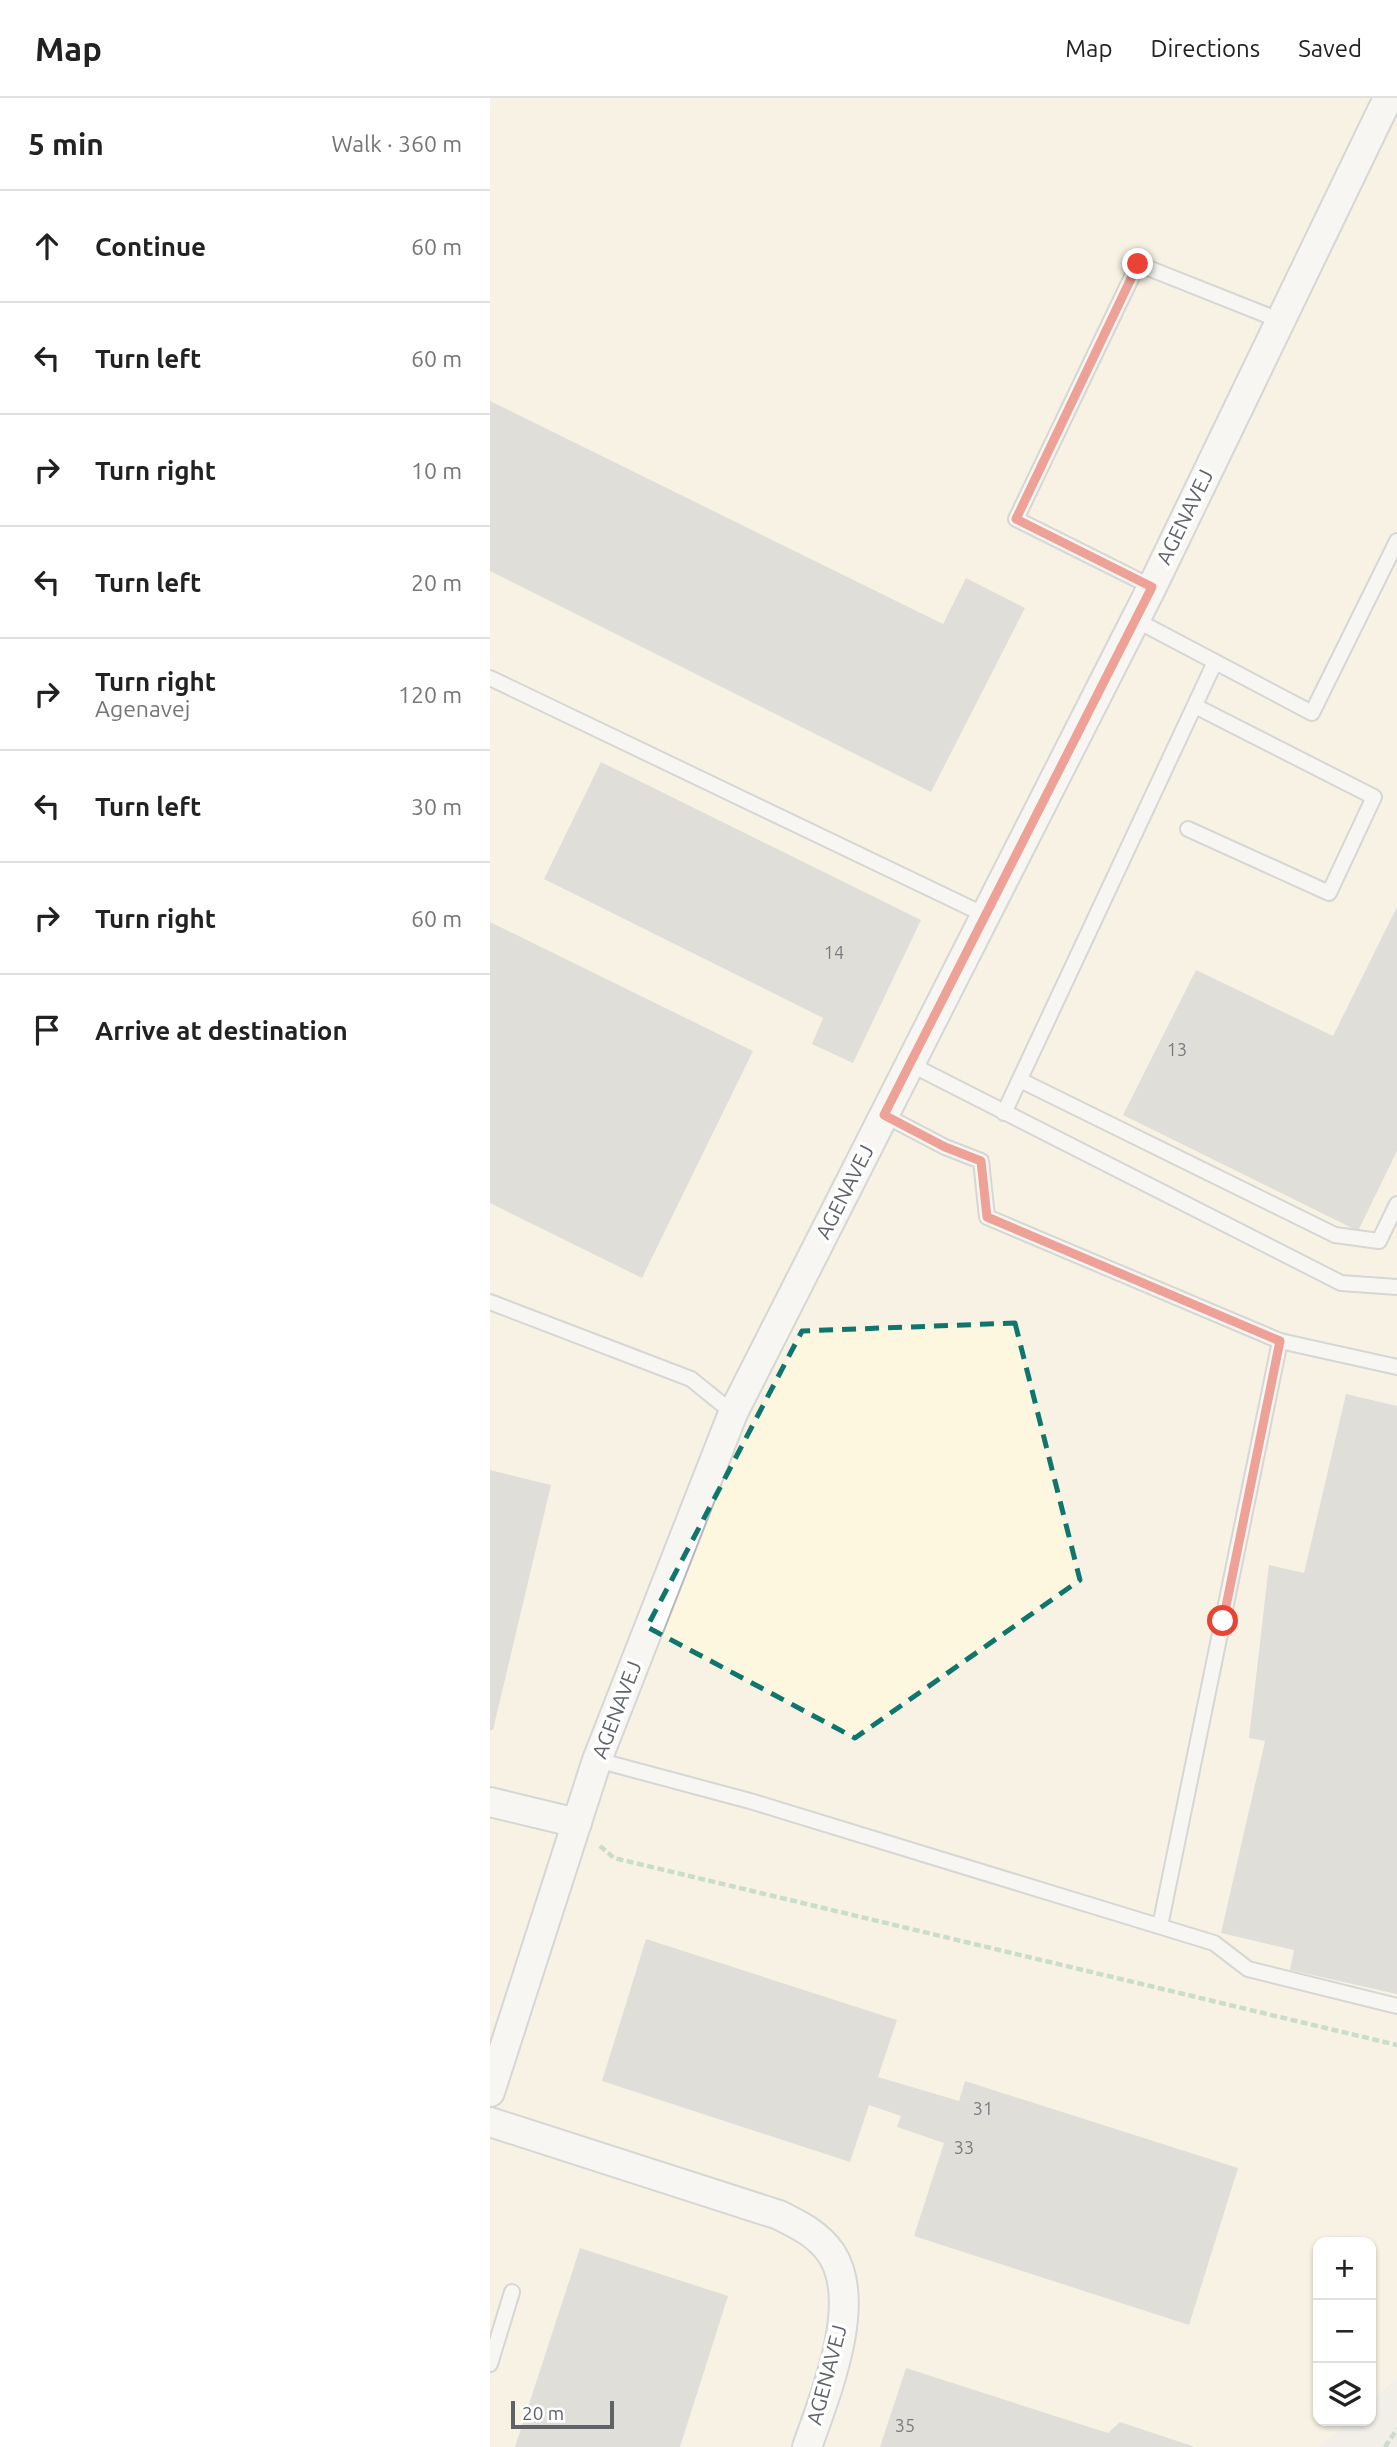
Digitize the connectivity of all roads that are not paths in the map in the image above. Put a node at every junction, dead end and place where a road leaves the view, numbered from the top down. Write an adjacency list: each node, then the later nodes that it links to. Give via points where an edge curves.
1 (1388, 98): 2 (street, AGENAVEJ)
2 (1279, 320): 4 (street, AGENAVEJ); 4 (lane, via 1138,264 1016,519)
3 (1397, 541): 6 (lane, via 1312,713)
4 (1152, 587): 5 (street, AGENAVEJ)
5 (1134, 619): 6 (lane); 10 (street, AGENAVEJ)
6 (1215, 662): 8 (lane)
7 (490, 678): 10 (lane)
8 (1195, 706): 9 (lane, via 1374,797 1329,894); 12 (lane)
9 (1188, 829)
10 (985, 915): 11 (street, AGENAVEJ)
11 (910, 1064): 13 (lane); 14 (street, AGENAVEJ)
12 (1020, 1080): 13 (lane); 15 (lane, via 1335,1235 1379,1241)
13 (1004, 1113): 16 (lane, via 1341,1283)
14 (884, 1115): 18 (lane, via 981,1161 987,1217); 20 (street, AGENAVEJ)
15 (1397, 1204)
16 (1397, 1287)
17 (490, 1302): 20 (lane, via 691,1379)
18 (1280, 1341): 19 (lane); 24 (lane)
19 (1397, 1367)
20 (733, 1413): 21 (street, AGENAVEJ)
21 (597, 1760): 23 (street, AGENAVEJ); 24 (lane, via 750,1801)
22 (490, 1802): 23 (street)
23 (577, 1823): 26 (street, AGENAVEJ)
24 (1160, 1926): 25 (lane, via 1214,1943 1248,1969)
25 (1397, 2006)
26 (490, 2092)
27 (490, 2122): 30 (street, AGENAVEJ, via 779,2214 809,2229 832,2254 844,2288 843,2326)
28 (512, 2292): 29 (lane)
29 (491, 2361)
30 (807, 2447)

